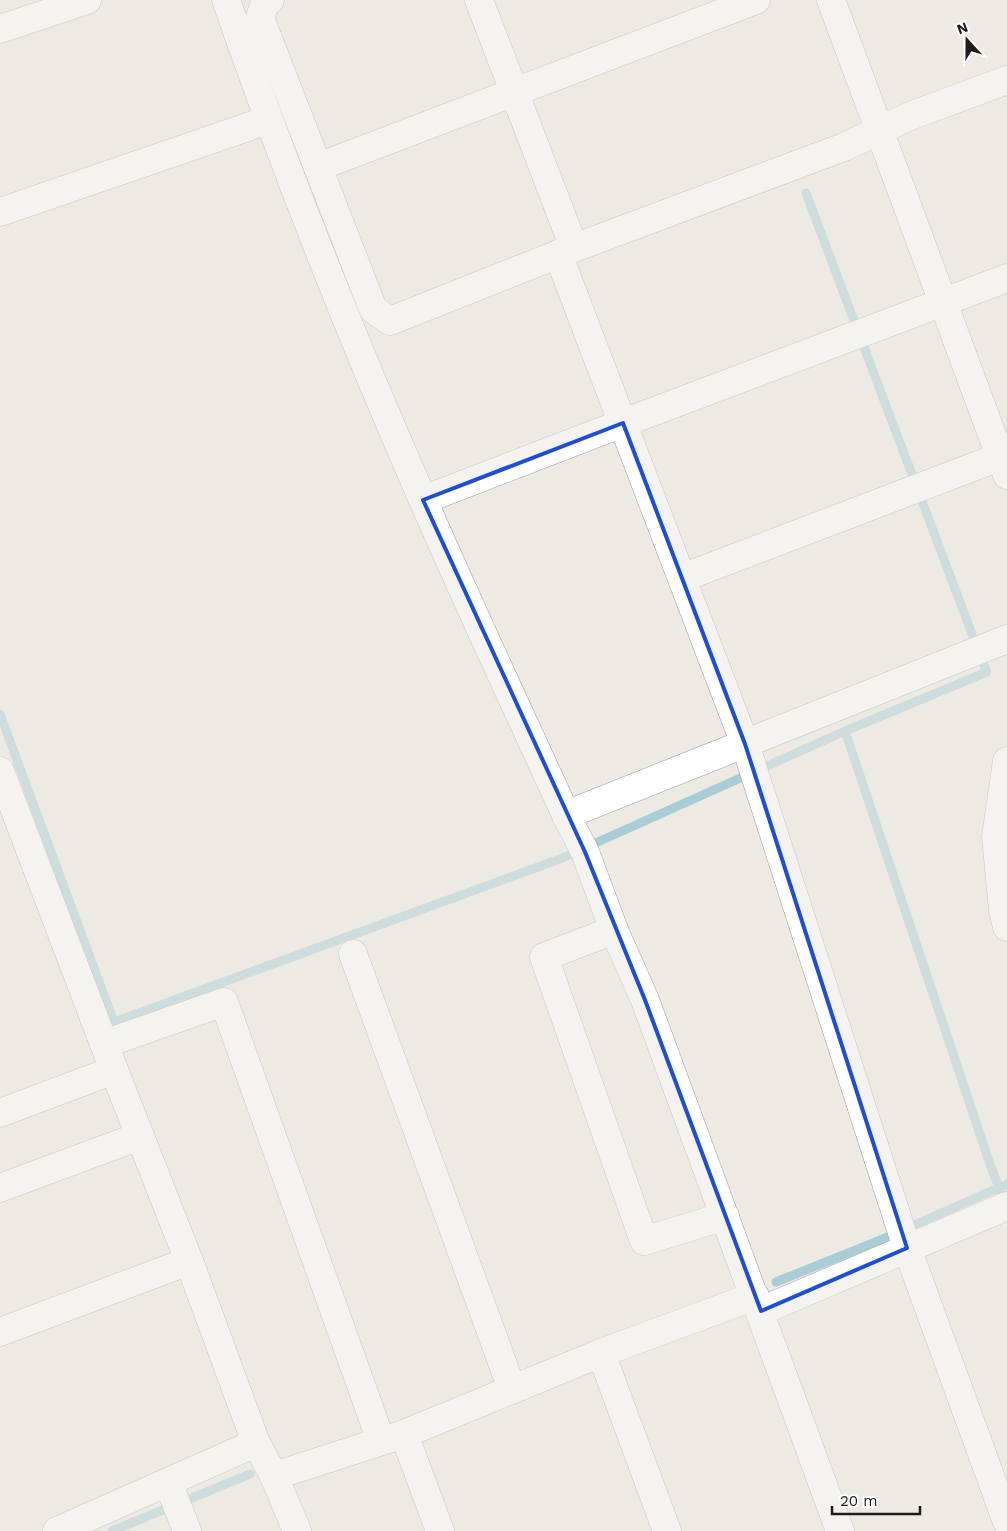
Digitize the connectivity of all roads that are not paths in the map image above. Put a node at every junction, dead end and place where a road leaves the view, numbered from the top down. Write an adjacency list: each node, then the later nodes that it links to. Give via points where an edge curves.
1 (87, 0): 7 (street)
2 (226, 0): 10 (street)
3 (270, 0): 12 (street, via 265,2 260,18)
4 (479, 0): 9 (street)
5 (756, 0): 9 (street)
6 (831, 0): 11 (street)
7 (0, 29)
8 (1007, 80): 11 (street)
9 (514, 91): 12 (street); 14 (street)
10 (268, 120): 13 (street); 19 (street)
11 (880, 130): 14 (street, via 844,148); 16 (street)
12 (318, 167): 14 (street, via 373,308 390,321)
13 (0, 212)
14 (566, 251): 17 (street)
15 (1007, 278): 16 (street)
16 (943, 303): 17 (street); 18 (street)
17 (623, 423): 19 (street); 20 (street)
18 (1005, 462): 20 (street, via 917,488)
19 (423, 500): 25 (street)
20 (682, 578): 22 (street)
21 (1007, 639): 22 (street)
22 (751, 762): 25 (street); 36 (street)
23 (1007, 762): 26 (street, via 996,836 1002,910)
24 (0, 771): 29 (street)
25 (566, 816): 27 (street)
26 (1007, 927)
27 (614, 930): 35 (street, via 645,1000); 35 (street, via 544,957 644,1241)
28 (353, 954): 41 (street)
29 (104, 1044): 30 (street); 42 (street, via 224,1002)
30 (114, 1070): 31 (street); 32 (street)
31 (0, 1113)
32 (140, 1136): 33 (street); 37 (street)
33 (0, 1188)
34 (1004, 1207): 36 (street)
35 (725, 1216): 38 (street)
36 (903, 1237): 38 (street); 46 (street)
37 (189, 1261): 39 (street); 43 (street)
38 (758, 1303): 40 (street); 51 (street)
39 (0, 1332)
40 (601, 1353): 41 (street); 50 (street)
41 (512, 1389): 42 (street)
42 (393, 1437): 44 (street); 49 (street)
43 (256, 1443): 44 (street); 45 (street)
44 (274, 1476): 48 (street)
45 (176, 1504): 47 (street)
46 (1007, 1522)
47 (73, 1528)
48 (296, 1531)
49 (440, 1531)
50 (667, 1531)
51 (840, 1531)

